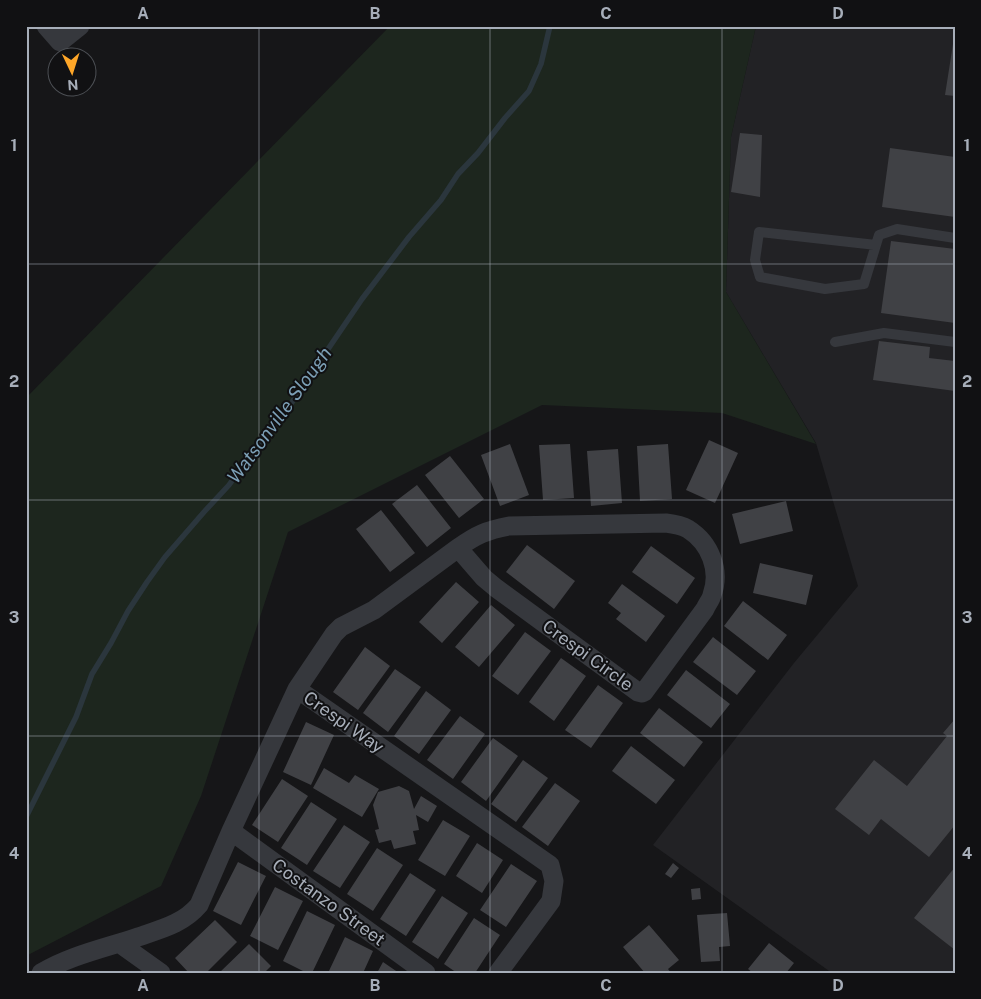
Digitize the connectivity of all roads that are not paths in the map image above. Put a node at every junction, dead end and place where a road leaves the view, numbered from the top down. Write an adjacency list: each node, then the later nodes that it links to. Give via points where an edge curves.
1 (46, 26): 2 (street, via 60,42)
2 (80, 26)
3 (955, 238): 4 (lane, via 897,229 879,235)
4 (876, 245): 4 (lane, via 864,284 825,289 760,277 755,260 759,232)
5 (835, 342): 6 (lane, via 884,333)
6 (955, 342)
7 (458, 548): 7 (street, Crespi Circle, via 482,533 509,526 666,523 688,529 705,544 714,564 714,585 705,609 642,694 496,588); 8 (street, Crespi Circle, via 374,610 337,630)
8 (297, 689): 9 (street, Crespi Way); 14 (street, Crespi Way, via 550,865 554,881 551,901)
9 (231, 831): 10 (street, Crespi Way, via 194,911 170,925); 13 (street, Costanzo Street)
10 (119, 943): 11 (street, Crespi Way, via 71,958); 12 (street)
11 (41, 973)
12 (161, 973)
13 (426, 973)
14 (498, 973)

